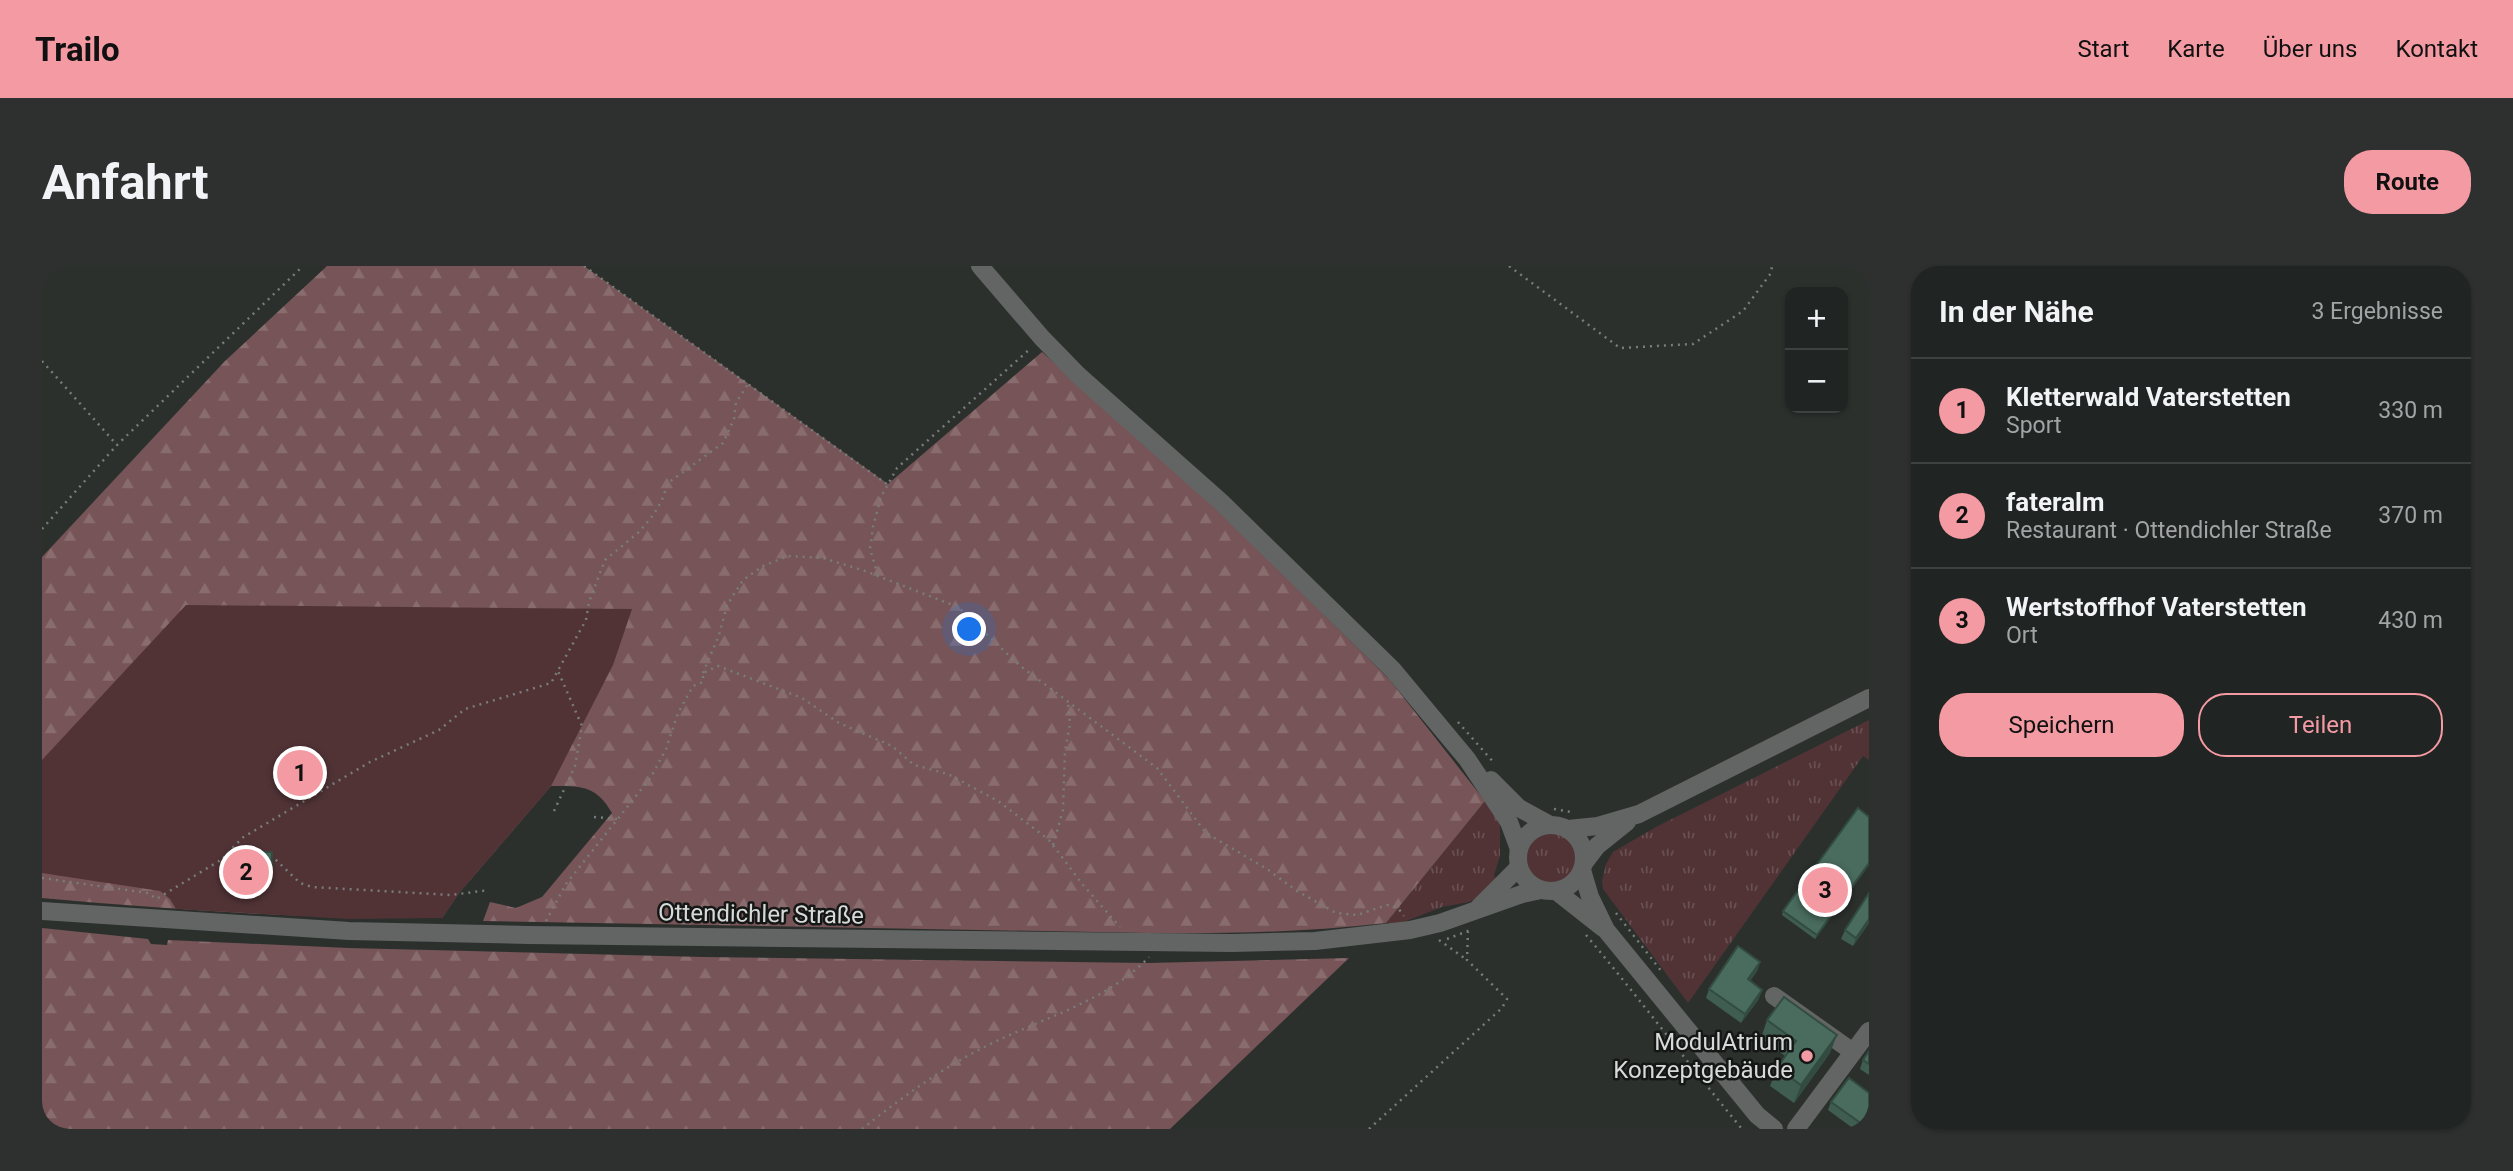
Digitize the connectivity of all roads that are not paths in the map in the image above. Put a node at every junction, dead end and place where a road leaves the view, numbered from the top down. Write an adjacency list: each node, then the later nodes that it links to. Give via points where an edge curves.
1 (980, 266): 3 (street, via 1077,375 1172,458 1393,670)
2 (1869, 698): 4 (street)
3 (1467, 759): 5 (street, via 1519,807); 6 (street, via 1509,822)
4 (1639, 814): 5 (street, via 1598,826); 7 (street, via 1597,846)
5 (1559, 827): 6 (street, via 1531,832); 7 (street, via 1579,840)
6 (1519, 858): 8 (street, via 1530,884); 9 (street, Ottendichler Straße)
7 (1583, 867): 8 (street, via 1572,884); 11 (street, via 1590,897)
8 (1549, 890): 9 (street, Ottendichler Straße, via 1528,892); 11 (street)
9 (1476, 910): 10 (street, Ottendichler Straße, via 1440,923 1379,935 1315,941 1158,943 349,931)
10 (42, 911)
11 (1606, 930): 15 (street, via 1757,1115)
12 (1774, 996): 14 (street)
13 (1869, 1031): 14 (street)
14 (1853, 1052): 16 (street)
15 (1774, 1129)
16 (1796, 1129)

